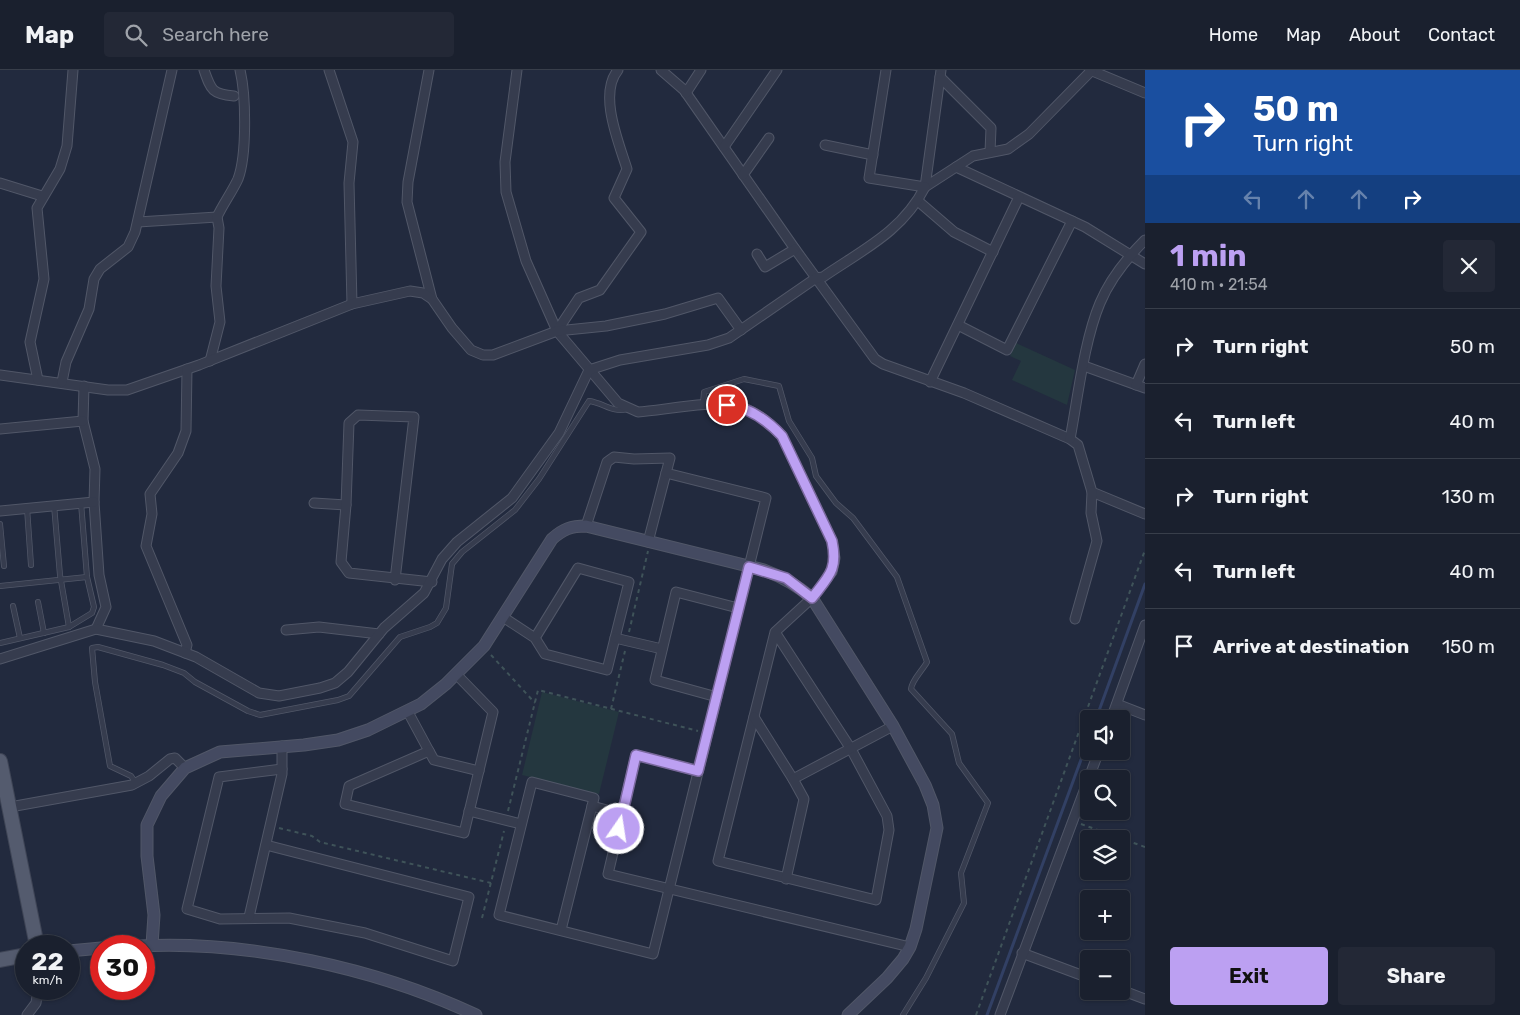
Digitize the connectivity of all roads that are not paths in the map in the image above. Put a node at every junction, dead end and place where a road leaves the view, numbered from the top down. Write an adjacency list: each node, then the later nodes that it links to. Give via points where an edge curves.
1 (73, 70): 27 (street, via 67,146 60,168)
2 (172, 70): 32 (street)
3 (204, 70): 17 (street, via 214,92)
4 (240, 70): 30 (street, via 244,87 244,132 238,178)
5 (329, 70): 41 (street, via 353,142 349,183)
6 (429, 70): 40 (street, via 407,202)
7 (517, 70): 44 (street, via 505,162 506,192 526,261)
8 (618, 70): 44 (street, via 614,75 608,108 627,169 614,198 641,232 600,290 579,298)
9 (661, 70): 15 (street)
10 (701, 70): 15 (street)
11 (777, 70): 20 (street)
12 (886, 70): 22 (street)
13 (1090, 71): 16 (street); 21 (street, via 1029,134 1008,149)
14 (941, 74): 21 (street, via 991,128); 26 (street)
15 (686, 93): 20 (street)
16 (1145, 93)
17 (234, 96)
18 (769, 138): 24 (street)
19 (825, 144): 22 (street)
20 (724, 147): 24 (street)
21 (990, 152): 23 (street, via 974,156)
22 (873, 155): 26 (street, via 869,178)
23 (956, 167): 26 (street); 28 (street)
24 (743, 175): 34 (street)
25 (0, 183): 27 (street)
26 (925, 188): 29 (street)
27 (42, 196): 51 (street, via 37,214 44,279 30,342)
28 (1019, 197): 31 (street); 35 (street)
29 (918, 200): 35 (street, via 954,232); 39 (street, via 877,243 823,277)
30 (217, 217): 32 (street); 45 (street, via 216,286 220,322)
31 (1072, 221): 37 (street); 42 (street, via 1008,350)
32 (138, 222): 52 (street, via 128,246 100,269 94,280 88,309 66,362)
33 (1145, 240): 37 (street)
34 (794, 249): 36 (street, via 765,267); 39 (street)
35 (993, 252): 42 (street)
36 (757, 254)
37 (1131, 254): 38 (street); 47 (street, via 1100,303)
38 (1145, 264)
39 (816, 278): 43 (street); 53 (street, via 875,359)
40 (432, 299): 41 (street, via 423,293 410,291); 44 (street, via 471,350 483,355)
41 (352, 304): 45 (street)
42 (958, 325): 53 (street)
43 (741, 330): 44 (street, via 718,298 655,316); 49 (street, via 730,338 708,345 620,360)
44 (557, 331): 49 (street)
45 (210, 361): 48 (street)
46 (1145, 364): 54 (street)
47 (1084, 366): 54 (street); 61 (street)
48 (187, 369): 55 (street, via 127,390); 101 (street, via 186,431 178,453 150,494 152,514 146,546 188,645)
49 (590, 370): 58 (street, via 618,404); 81 (street, via 559,433 526,481 512,498 456,542 442,559)
50 (0, 375): 51 (street)
51 (38, 380): 52 (street)
52 (62, 382): 55 (street)
53 (930, 382): 61 (street, via 964,393)
54 (1136, 385): 56 (street)
55 (84, 386): 59 (street)
56 (1145, 388)
57 (702, 406): 58 (street, via 638,412); 83 (street, via 738,406 769,423 782,436 832,541 836,558 832,572); 146 (lane, via 704,392 744,378 779,386 789,421 812,458 816,476 836,503 853,518 897,577 927,662 911,689 952,734 958,763 988,803 961,873 964,903 926,978)
58 (627, 409): 121 (lane, via 618,412 596,402 588,402 540,480 515,510 462,552 452,564 446,608 437,622 400,637 349,696 260,715 195,682 184,673 98,647 92,648 110,766 131,776)
59 (83, 421): 60 (street); 64 (street, via 95,469)
60 (0, 429)
61 (1070, 439): 63 (street, via 1078,445)
62 (666, 473): 73 (street, via 670,458 614,457 607,462); 74 (street); 77 (street, via 766,498)
63 (1092, 492): 71 (street); 88 (street, via 1091,513 1096,541)
64 (94, 502): 65 (street); 91 (street, via 99,575 106,608)
65 (81, 503): 68 (street); 78 (lane)
66 (314, 503): 67 (street)
67 (346, 505): 80 (street, via 341,562 349,573); 80 (street, via 349,423 358,415 414,417)
68 (54, 506): 69 (street); 79 (lane)
69 (27, 508): 70 (street); 75 (lane)
70 (0, 511)
71 (1145, 514)
72 (0, 524): 76 (lane)
73 (586, 526): 74 (street); 87 (street, via 561,530 552,539)
74 (648, 547): 77 (street)
75 (31, 565)
76 (4, 566)
77 (749, 567): 83 (street, via 786,578); 86 (street)
78 (86, 577): 79 (lane); 90 (lane, via 94,607 92,613)
79 (62, 580): 82 (lane); 90 (lane)
80 (395, 580): 81 (street)
81 (432, 582): 95 (street, via 414,604)
82 (0, 586)
83 (812, 598): 93 (street); 110 (street)
84 (38, 602): 94 (lane)
85 (13, 606): 96 (lane)
86 (738, 608): 100 (street, via 676,592); 104 (street)
87 (503, 617): 97 (street); 103 (street, via 484,646)
88 (1075, 620)
89 (1145, 625): 105 (street)
90 (69, 627): 94 (lane)
91 (96, 629): 101 (street, via 154,641); 102 (street)
92 (286, 630): 95 (street, via 319,627)
93 (775, 632): 109 (street); 112 (street)
94 (44, 633): 96 (lane)
95 (379, 634): 101 (street, via 335,683 279,696 259,693)
96 (20, 638): 99 (lane)
97 (535, 638): 98 (street, via 545,654 607,670); 98 (street, via 578,568 629,582)
98 (615, 638): 100 (street)
99 (0, 643)
100 (662, 649): 104 (street, via 655,680)
101 (186, 653)
102 (0, 659)
103 (456, 674): 107 (street); 118 (street, via 493,712)
104 (717, 697): 119 (street)
105 (1117, 704): 106 (street); 108 (street)
106 (1115, 710)
107 (408, 712): 111 (street, via 338,740); 113 (street)
108 (1145, 715)
109 (754, 717): 120 (street); 128 (street, via 718,861)
110 (893, 726): 112 (street); 135 (street, via 926,785 937,828)
111 (282, 746): 116 (street, via 220,752); 117 (street)
112 (851, 749): 120 (street); 128 (street, via 887,816 889,830 876,900)
113 (429, 752): 118 (street, via 434,760); 124 (street, via 349,786 345,804 464,833)
114 (1096, 760): 136 (street)
115 (0, 761): 123 (main road)
116 (185, 768): 121 (street, via 175,758 170,759); 133 (street, via 161,796 147,825 146,856 154,915)
117 (282, 769): 127 (street); 130 (street, via 219,777 188,910 220,919)
118 (479, 771): 124 (street)
119 (698, 771): 125 (street, via 636,755); 129 (street)
120 (793, 779): 128 (street, via 804,800)
121 (136, 783): 123 (street)
122 (592, 806): 125 (street); 126 (street, via 594,798 532,782); 131 (street)
123 (10, 807): 132 (main road)
124 (469, 811): 126 (street)
125 (622, 814): 129 (street, via 608,874)
126 (522, 824): 131 (street, via 499,915)
127 (266, 845): 130 (street); 130 (street, via 469,897 453,962 365,933 289,918)
128 (786, 879)
129 (670, 888): 131 (street, via 654,954); 135 (street)
130 (249, 917)
131 (561, 930)
132 (35, 935)
133 (153, 935)
134 (155, 946): 144 (street, via 214,948 325,964 400,984)
135 (910, 947): 145 (street, via 886,978)
136 (1022, 953): 139 (street); 147 (street)
137 (15, 957): 138 (main road)
138 (0, 960)
139 (1080, 975)
140 (1130, 993): 141 (street)
141 (1145, 999)
142 (36, 1000): 143 (street)
143 (27, 1015)
144 (476, 1015)
145 (848, 1015)
146 (903, 1015)
147 (1000, 1015)

